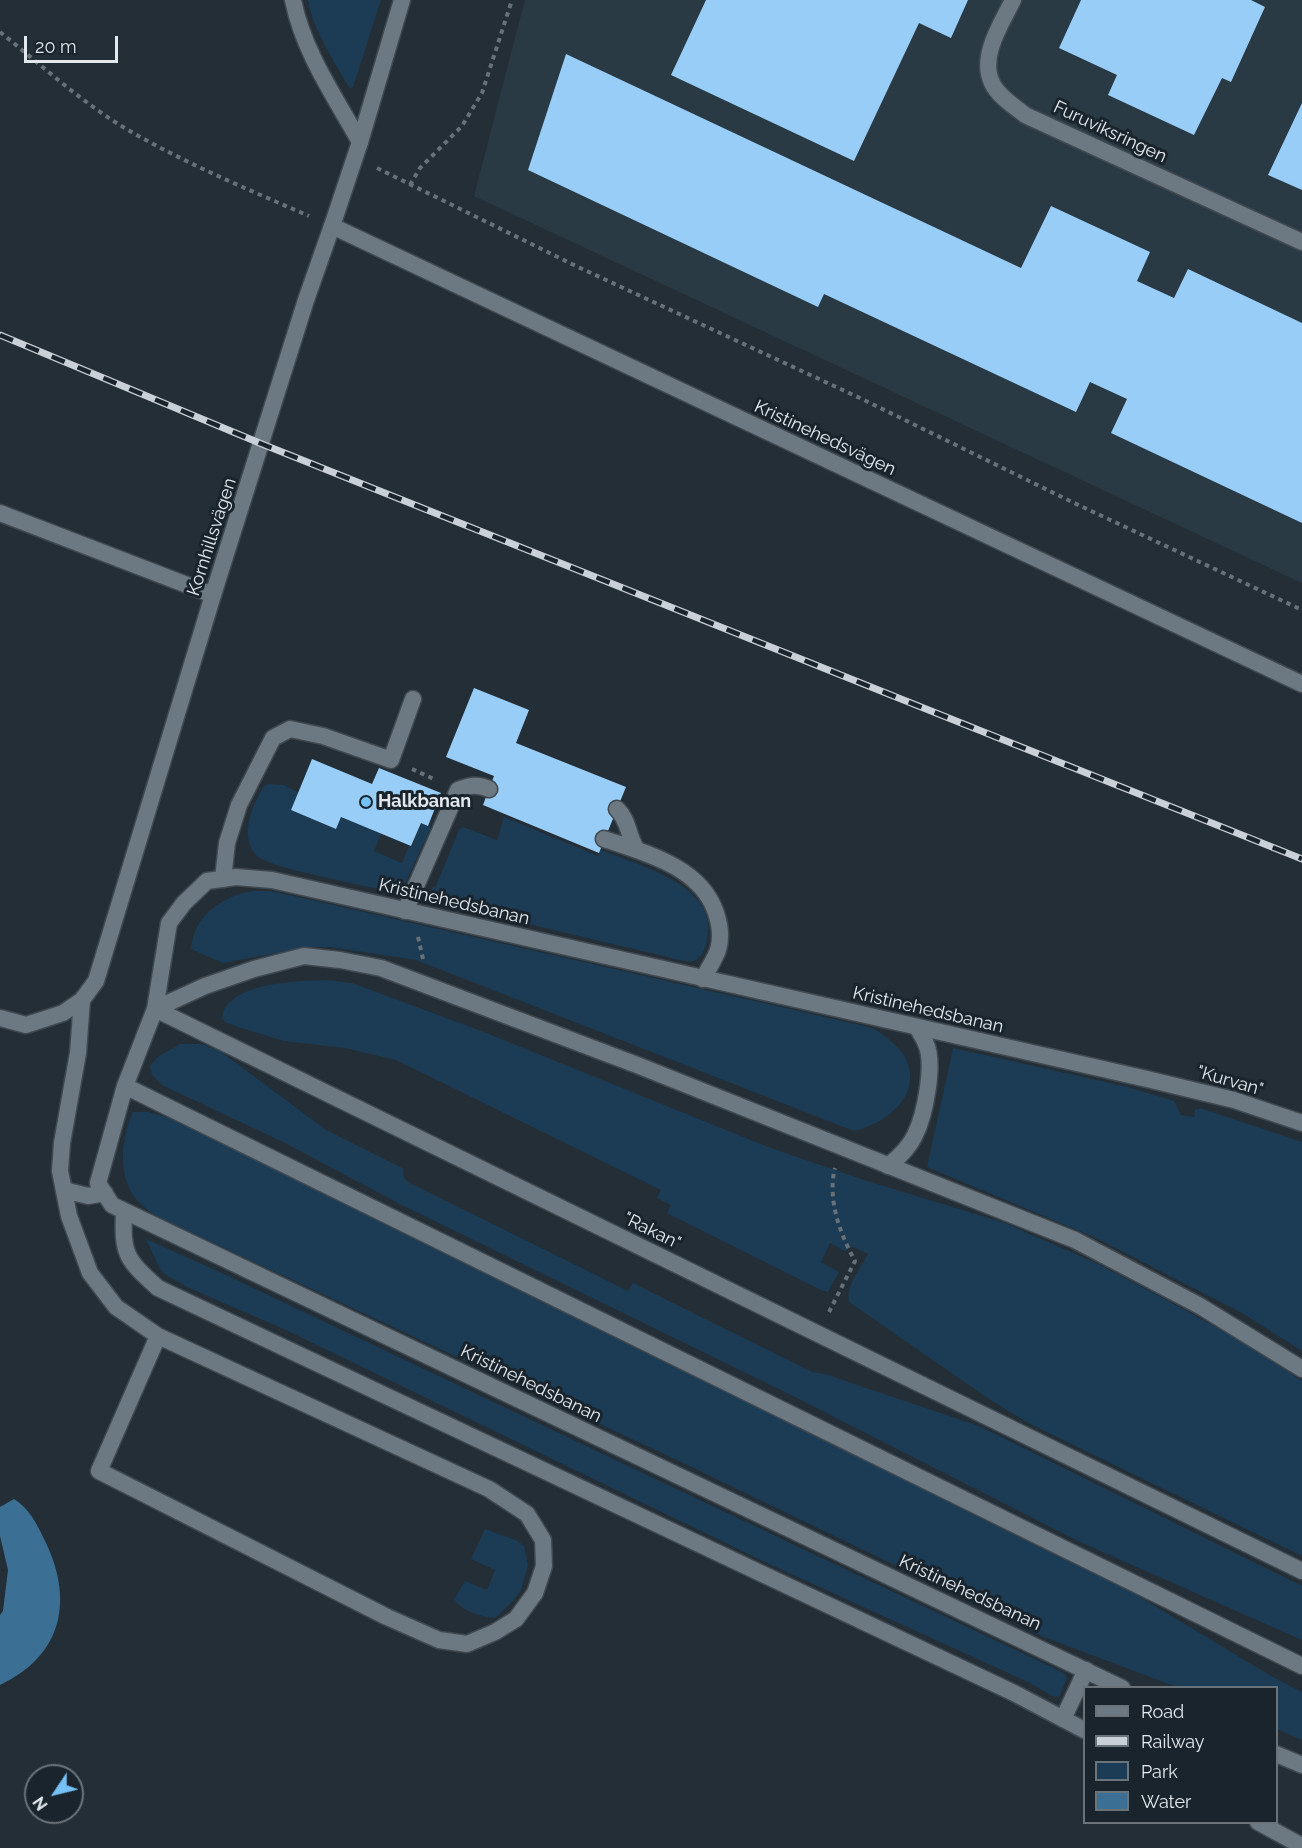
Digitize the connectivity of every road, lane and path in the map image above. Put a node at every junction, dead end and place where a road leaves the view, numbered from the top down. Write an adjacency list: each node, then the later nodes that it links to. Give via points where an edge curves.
1 (293, 0): 6 (street, via 313,57)
2 (402, 0): 6 (street, Kornhillsvägen)
3 (512, 0): 8 (path, via 482,93 462,126 420,168)
4 (1013, 0): 10 (street, Furuviksringen, via 994,38 988,71 992,84 1007,101 1025,115)
5 (0, 32): 9 (path, via 81,99 124,127 226,180)
6 (360, 142): 7 (street, Kornhillsvägen)
7 (354, 158): 8 (path); 9 (street, Kornhillsvägen)
8 (410, 185): 13 (path)
9 (332, 226): 12 (street, Kornhillsvägen); 14 (street, Kristinehedsvägen)
10 (1302, 242)
11 (0, 513): 12 (street)
12 (213, 595): 26 (street, Kornhillsvägen, via 96,981)
13 (1302, 610)
14 (1302, 684)
15 (413, 699): 16 (street)
16 (391, 760): 18 (path); 22 (street, via 290,729 273,738 239,805 227,843)
17 (489, 789): 18 (street, via 469,785)
18 (458, 790): 23 (street)
19 (617, 809): 21 (street)
20 (604, 838): 21 (street)
21 (637, 850): 24 (street, via 697,880 712,902 721,929 718,950)
22 (222, 879): 23 (street, Kristinehedsbanan, via 272,880); 27 (street, Kristinehedsbanan, via 207,881 169,923)
23 (410, 912): 24 (street, Kristinehedsbanan); 25 (path, via 424,962)
24 (703, 978): 29 (street, Kristinehedsbanan)
25 (421, 984): 27 (street, via 381,968 304,956 205,986); 33 (street)
26 (82, 1000): 28 (street, Kornhillsvägen, via 63,1012 26,1024); 35 (street, via 78,1053 62,1143 60,1171)
27 (155, 1009): 31 (street, Kristinehedsbanan); 38 (street, "Rakan")
28 (0, 1018)
29 (917, 1027): 30 (street, Kristinehedsbanan); 34 (street, via 927,1045 929,1067 924,1106 915,1134)
30 (1147, 1078): 32 (street, "Kurvan", via 1234,1100)
31 (125, 1086): 36 (street, Kristinehedsbanan, via 98,1183); 42 (street)
32 (1302, 1123)
33 (840, 1147): 34 (street); 38 (path, via 832,1180 834,1201 844,1242 855,1261)
34 (888, 1166): 40 (street, via 1075,1240 1200,1306)
35 (64, 1190): 36 (street, via 88,1196); 39 (street, via 69,1216 90,1273 116,1307)
36 (105, 1193): 37 (street, Kristinehedsbanan, via 112,1205)
37 (124, 1211): 43 (street, Kristinehedsbanan); 45 (street, via 124,1248 134,1266 158,1288)
38 (817, 1334): 41 (street, "Rakan")
39 (158, 1336): 39 (street, via 489,1489 527,1514 543,1540 544,1566 535,1593 516,1619 467,1644 439,1640 99,1471)
40 (1302, 1369)
41 (1302, 1571)
42 (1302, 1666)
43 (1086, 1670): 44 (street, Kristinehedsbanan); 45 (street)
44 (1118, 1686)
45 (1063, 1719): 46 (street)
46 (1083, 1729)
47 (1278, 1756): 48 (street)
48 (1302, 1765)
49 (1262, 1824): 50 (street)
50 (1302, 1846)

